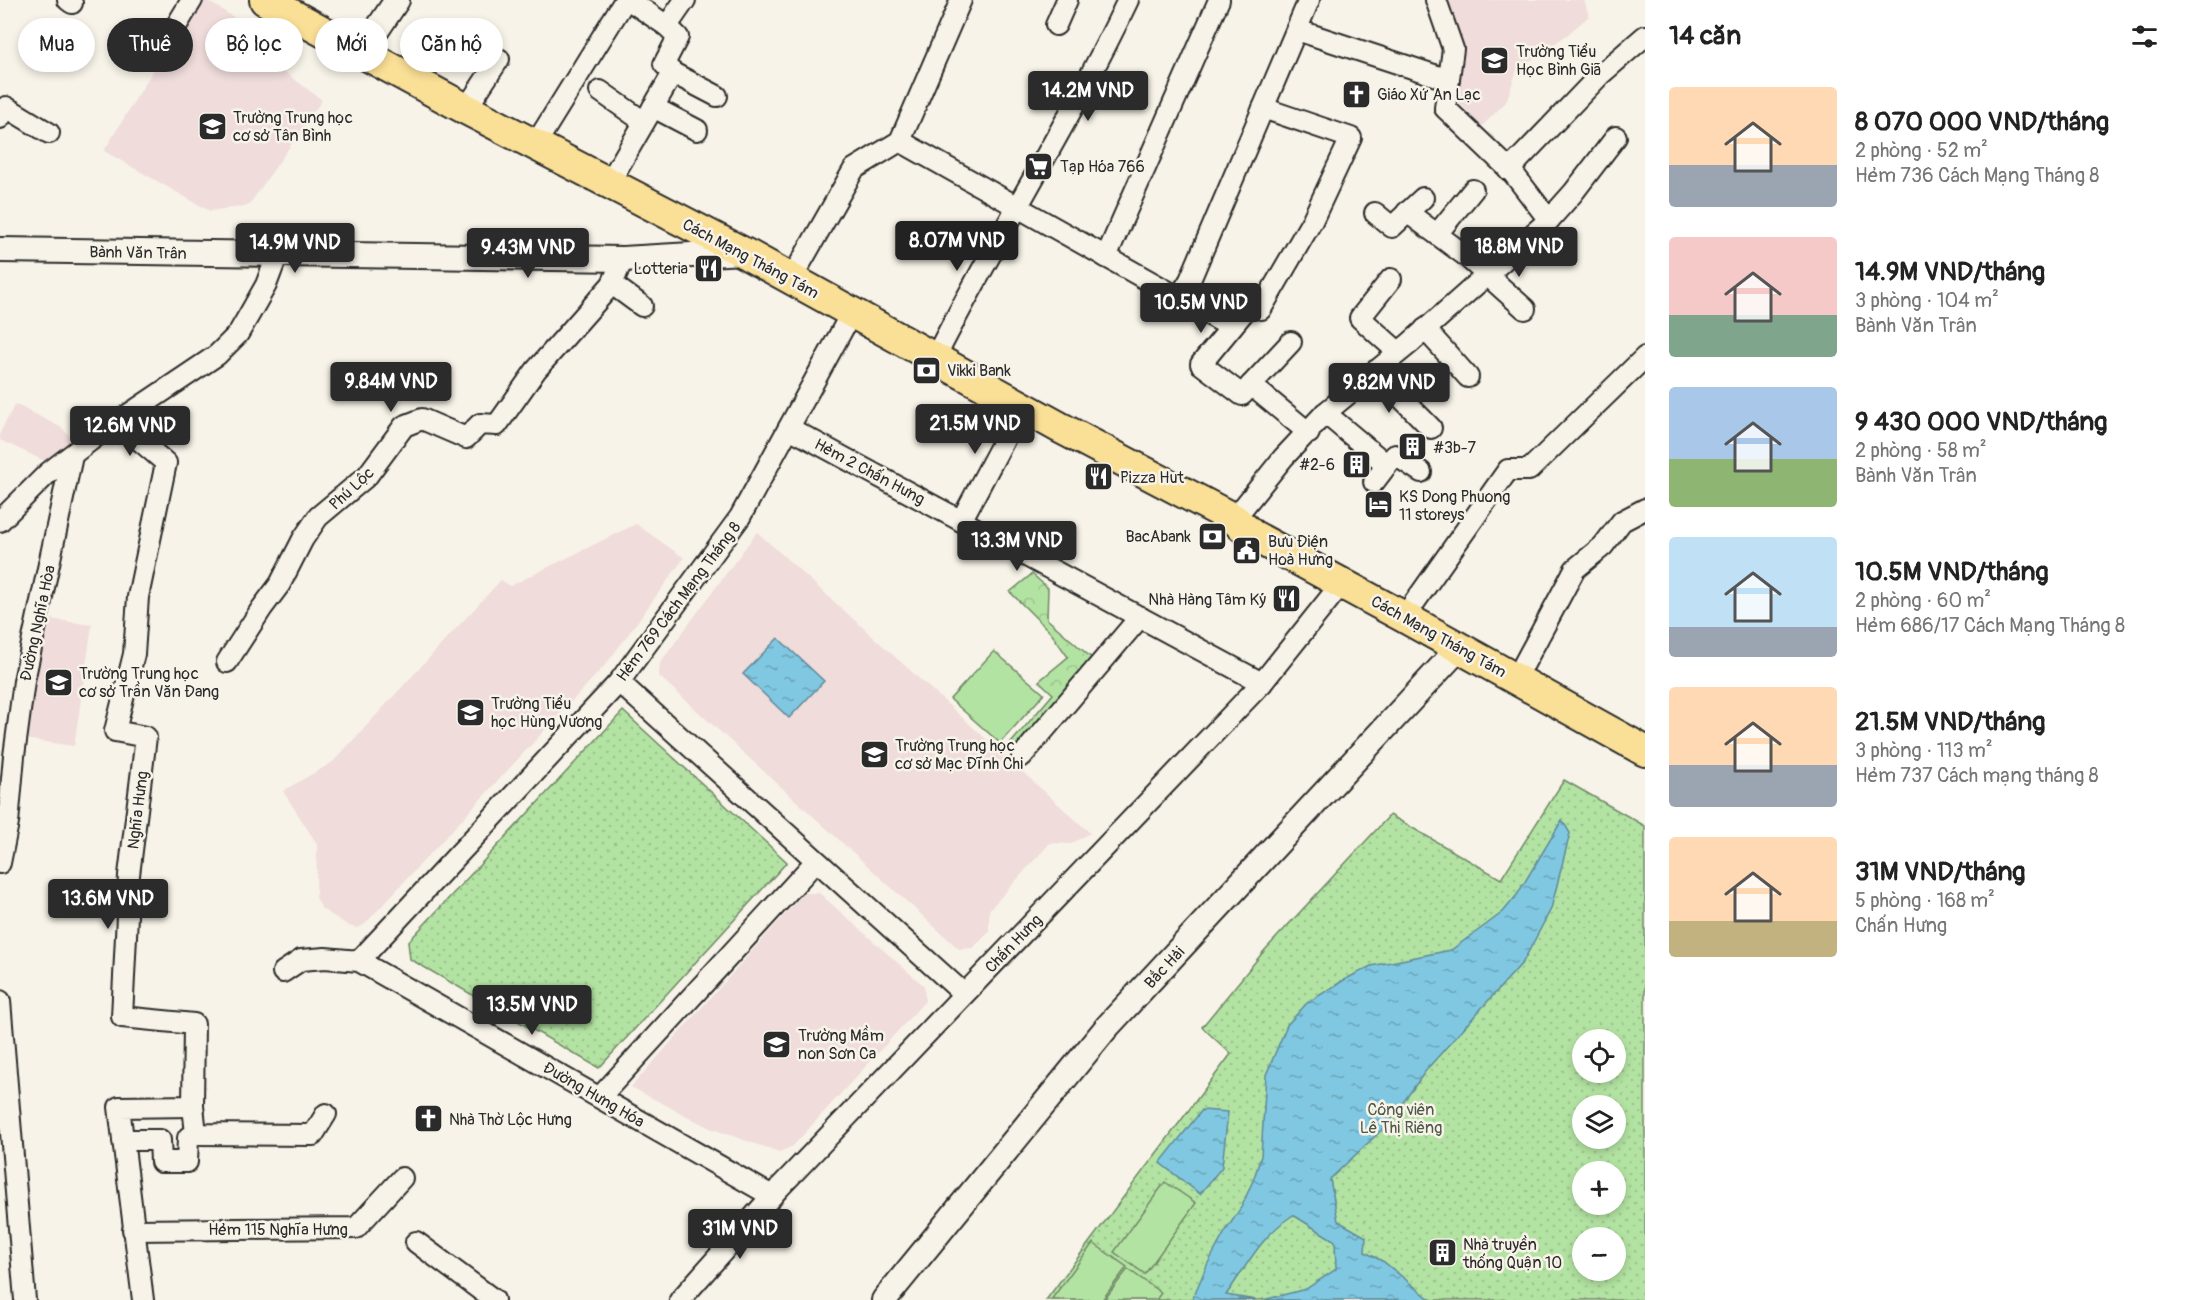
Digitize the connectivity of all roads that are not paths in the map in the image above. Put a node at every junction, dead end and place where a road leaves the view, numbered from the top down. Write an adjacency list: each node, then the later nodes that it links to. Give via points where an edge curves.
1 (192, 0): 12 (street)
2 (265, 0): 16 (main road, Cách Mạng Tháng Tám)
3 (397, 0): 13 (street)
4 (627, 0): 15 (street); 33 (street)
5 (685, 0): 15 (street)
6 (961, 0): 32 (street)
7 (1219, 0): 46 (street)
8 (1309, 0): 17 (street)
9 (1436, 0): 22 (street, via 1453,49)
10 (1060, 2): 14 (street)
11 (1124, 8): 38 (street, via 1067,122)
12 (181, 18)
13 (385, 18)
14 (1056, 25)
15 (667, 26): 21 (street, via 678,37 664,64)
16 (315, 27)
17 (1297, 30): 22 (street); 25 (street)
18 (1645, 36): 34 (street, via 1600,75)
19 (388, 66): 26 (main road, Cách Mạng Tháng Tám)
20 (490, 72): 26 (street)
21 (673, 74): 24 (street); 27 (street)
22 (1449, 80): 34 (street, via 1445,108)
23 (600, 91): 27 (street)
24 (717, 96)
25 (1263, 108): 52 (street, via 1190,280); 56 (street, via 1351,138 1312,222 1261,309 1248,307)
26 (466, 109): 33 (main road, Cách Mạng Tháng Tám)
27 (648, 115): 29 (street); 35 (street)
28 (0, 118): 30 (street, via 6,108)
29 (697, 130)
30 (49, 133)
31 (1616, 137): 41 (street)
32 (900, 141): 38 (street); 49 (street, via 854,169)
33 (534, 145): 35 (main road, Cách Mạng Tháng Tám)
34 (1509, 170): 41 (street)
35 (609, 183): 44 (main road, Cách Mạng Tháng Tám)
36 (1473, 190): 42 (street)
37 (1423, 198): 39 (street)
38 (1018, 207): 46 (street); 61 (street, via 971,286)
39 (1407, 212): 40 (street, via 1392,227); 42 (street)
40 (1375, 213)
41 (1549, 219): 48 (street)
42 (1437, 234): 48 (street)
43 (0, 250): 45 (street, Bành Văn Trân)
44 (743, 252): 47 (street, Bành Văn Trân); 49 (main road, Cách Mạng Tháng Tám)
45 (278, 253): 47 (street, Bành Văn Trân); 67 (street, via 266,285 238,334 217,355)
46 (1106, 257): 52 (street)
47 (623, 259): 51 (street, Phú Lộc)
48 (1487, 275): 54 (street); 57 (street)
49 (792, 278): 55 (main road, Cách Mạng Tháng Tám)
50 (1391, 279): 59 (street, via 1360,318)
51 (612, 284): 53 (street); 83 (street, Phú Lộc, via 536,370 497,425 480,424 466,438 422,418 404,426 367,476 318,517 280,584)
52 (1178, 299): 56 (street)
53 (642, 306)
54 (1525, 309)
55 (852, 312): 61 (main road, Cách Mạng Tháng Tám); 68 (street, Hẻm 769 Cách Mạng Tháng 8)
56 (1231, 327): 64 (street, via 1201,364 1242,395)
57 (1425, 329): 59 (street); 63 (street)
58 (1291, 342): 64 (street)
59 (1398, 352): 62 (street)
60 (1645, 357): 80 (street, via 1529,470 1508,470)
61 (935, 358): 65 (main road, Cách Mạng Tháng Tám)
62 (1375, 371): 66 (street); 69 (street)
63 (1468, 377)
64 (1251, 385): 70 (street)
65 (1022, 406): 76 (main road, Cách Mạng Tháng Tám); 77 (street)
66 (1325, 413): 70 (street); 72 (street)
67 (118, 422): 71 (street); 98 (street, Nghĩa Hưng, via 166,463 138,597 134,654 115,731 146,737 129,875 122,1017 194,1024)
68 (789, 428): 77 (street, Hẻm 2 Chấn Hưng); 85 (street, Hẻm 769 Cách Mạng Tháng 8, via 740,518)
69 (1431, 428)
70 (1309, 433): 76 (street, via 1283,458)
71 (72, 456): 78 (street, via 48,473); 91 (street, Đường Nghĩa Hòa, via 24,681)
72 (1387, 465): 73 (street, via 1395,455); 74 (street)
73 (1421, 472)
74 (1374, 482)
75 (1645, 509): 84 (street, via 1622,521 1603,546 1575,569)
76 (1234, 519): 79 (main road, Cách Mạng Tháng Tám, via 1252,535); 80 (main road, Cách Mạng Tháng Tám, via 1261,523)
77 (961, 520): 81 (street, Hẻm 2 Chấn Hưng)
78 (0, 521)
79 (1342, 583): 82 (main road, Cách Mạng Tháng Tám); 86 (street, Chấn Hưng)
80 (1412, 606): 84 (main road, Cách Mạng Tháng Tám)
81 (1140, 617): 86 (street, Hẻm 2 Chấn Hưng); 89 (street)
82 (1460, 647): 88 (main road, Cách Mạng Tháng Tám); 106 (street, Bắc Hải, via 1107,1028)
83 (227, 662)
84 (1524, 663): 87 (main road, Cách Mạng Tháng Tám)
85 (619, 682): 90 (street); 92 (street, Hẻm 769 Cách Mạng Tháng 8)
86 (1262, 683): 94 (street, Chấn Hưng)
87 (1645, 729)
88 (1645, 751)
89 (1022, 756)
90 (816, 861): 94 (street); 97 (street)
91 (0, 863)
92 (359, 961): 93 (street, Đường Hưng Hóa, via 301,960); 97 (street, Đường Hưng Hóa)
93 (283, 972)
94 (964, 994): 103 (street, Chấn Hưng)
95 (0, 1001): 96 (street)
96 (3, 1065): 107 (street)
97 (600, 1097): 103 (street, Đường Hưng Hóa)
98 (193, 1106): 100 (street); 101 (street, via 119,1107)
99 (326, 1114): 100 (street, via 313,1135)
100 (196, 1134): 101 (street, via 188,1138 187,1162 161,1162 160,1140)
101 (123, 1140): 104 (street)
102 (402, 1178): 104 (street, Hẻm 115 Nghĩa Hưng, via 356,1228)
103 (772, 1196): 110 (street, Chấn Hưng)
104 (133, 1230): 108 (street)
105 (416, 1242): 109 (street)
106 (889, 1299)
107 (25, 1300)
108 (143, 1300)
109 (494, 1300)
110 (680, 1300)

